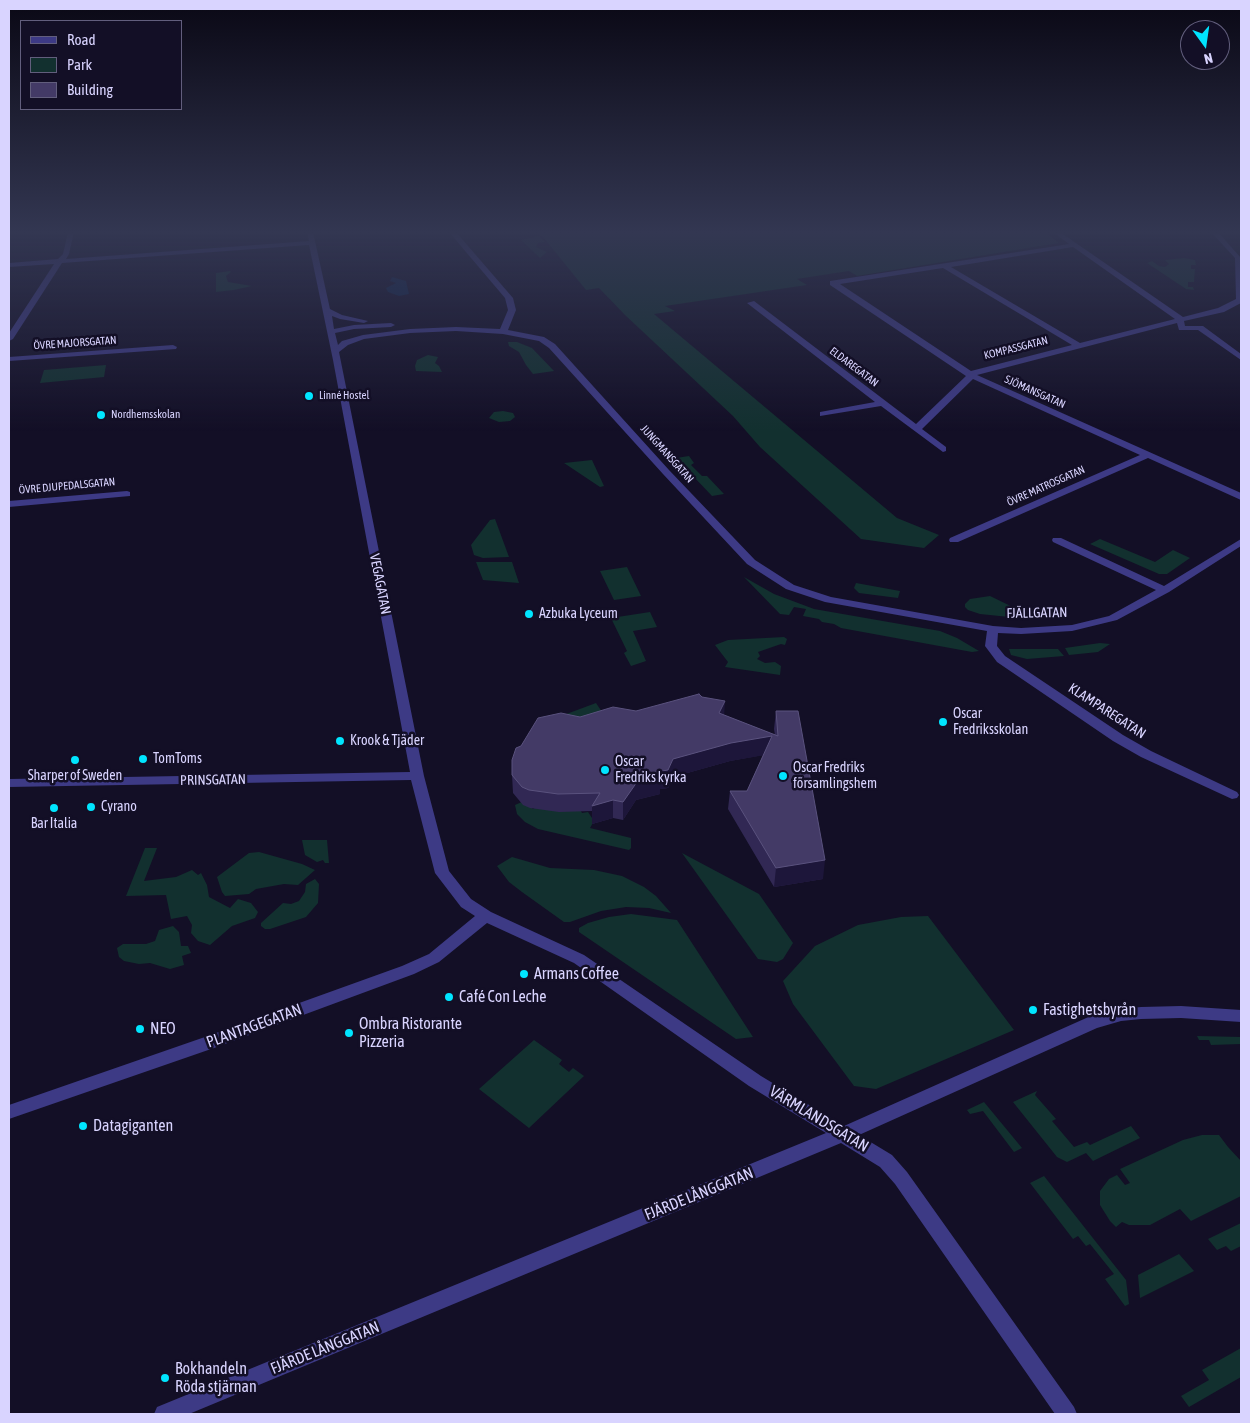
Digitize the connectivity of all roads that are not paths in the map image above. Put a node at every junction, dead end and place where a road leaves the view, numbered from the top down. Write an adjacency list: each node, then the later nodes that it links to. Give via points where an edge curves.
1 (35, 298): 14 (street)
2 (324, 298): 9 (street, VEGAGATAN)
3 (509, 298): 13 (street, via 512,310)
4 (856, 298): 20 (street, SJÖMANSGATAN)
5 (1000, 298): 15 (street)
6 (1151, 298): 10 (street)
7 (1240, 298): 10 (street, KOMPASSGATAN, via 1229,307)
8 (751, 302): 21 (street, ELDAREGATAN)
9 (326, 310): 11 (street); 12 (street, VEGAGATAN)
10 (1180, 319): 15 (street, KOMPASSGATAN); 18 (street, via 1182,328 1200,328)
11 (387, 328): 12 (street, via 355,332); 13 (street, JUNGMANSGATAN); 17 (street, via 350,341)
12 (331, 330): 17 (street, VEGAGATAN)
13 (503, 332): 33 (street, JUNGMANSGATAN, via 548,343 751,562 790,587)
14 (9, 339)
15 (1078, 345): 20 (street, KOMPASSGATAN, via 983,368)
16 (172, 347): 19 (street, ÖVRE MAJORSGATAN)
17 (335, 352): 35 (street, VEGAGATAN)
18 (1241, 358)
19 (9, 359)
20 (970, 375): 23 (street, KOMPASSGATAN); 25 (street, SJÖMANSGATAN)
21 (882, 403): 22 (street); 23 (street, ELDAREGATAN)
22 (824, 414)
23 (917, 429): 24 (street, ELDAREGATAN)
24 (943, 449)
25 (1148, 455): 27 (street, SJÖMANSGATAN); 29 (street, ÖVRE MATROSGATAN)
26 (127, 494): 28 (street, ÖVRE DJUPEDALSGATAN)
27 (1241, 497)
28 (9, 504)
29 (954, 540)
30 (1057, 540): 32 (street)
31 (1241, 542): 32 (street, FJÄLLGATAN)
32 (1165, 590): 34 (street, FJÄLLGATAN, via 1113,618 1094,624 1044,631)
33 (815, 596): 34 (street, FJÄLLGATAN)
34 (993, 629): 37 (street, KLAMPAREGATAN, via 991,646 1002,659 1118,738)
35 (417, 776): 36 (street, PRINSGATAN); 38 (street, VEGAGATAN, via 442,873 466,903)
36 (9, 784)
37 (1232, 795)
38 (486, 916): 40 (street, PLANTAGEGATAN, via 434,958 408,970); 41 (street, VÄRMLANDSGATAN, via 579,960 755,1081)
39 (1241, 1016): 41 (street, FJÄRDE LÅNGGATAN, via 1135,1013 1093,1022)
40 (9, 1112)
41 (843, 1134): 42 (street, FJÄRDE LÅNGGATAN); 43 (street, VÄRMLANDSGATAN, via 886,1161 901,1178)
42 (164, 1414)
43 (1067, 1414)

